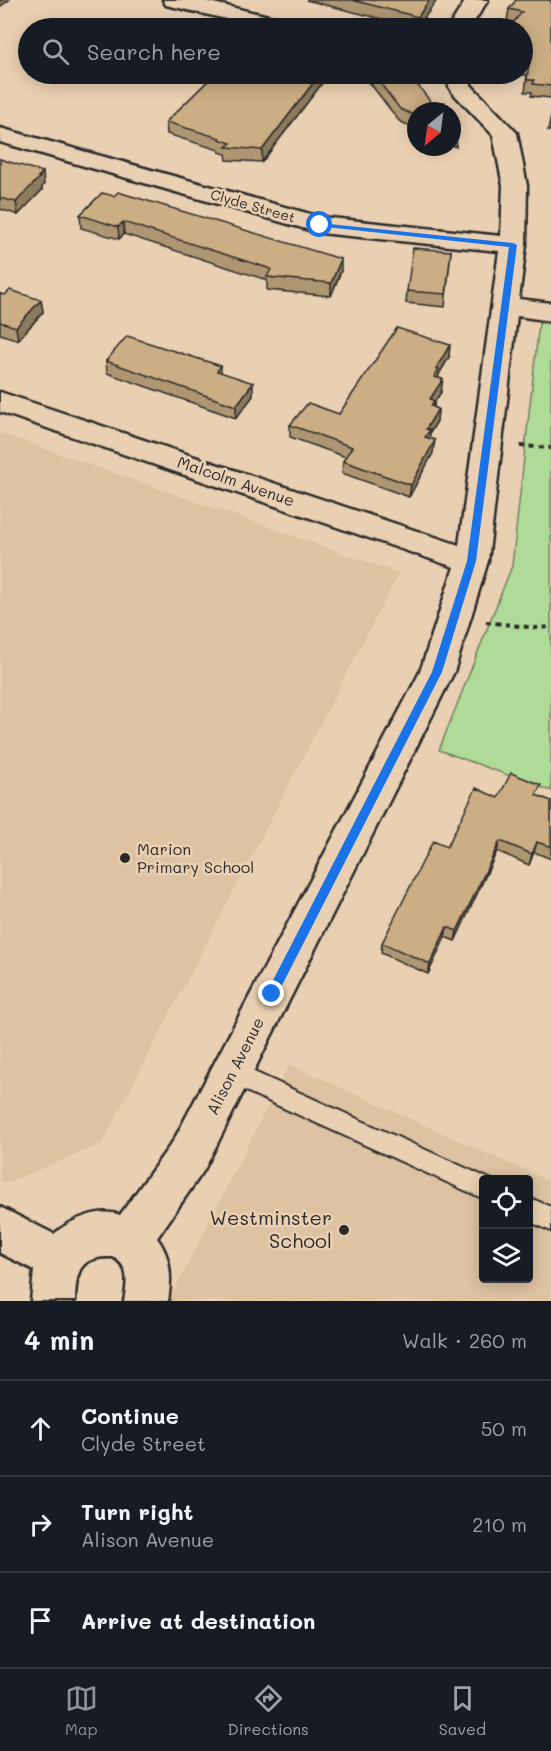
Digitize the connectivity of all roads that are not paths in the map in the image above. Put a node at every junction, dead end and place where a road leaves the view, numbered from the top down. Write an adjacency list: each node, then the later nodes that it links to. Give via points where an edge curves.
1 (174, 0): 3 (street)
2 (477, 0): 4 (street)
3 (249, 18)
4 (464, 18)
5 (460, 84): 7 (street, Alison Avenue, via 505,133 515,186)
6 (0, 135): 7 (street, Clyde Street, via 320,225)
7 (513, 245): 8 (street, Alison Avenue)
8 (505, 306): 9 (street); 11 (street, Alison Avenue)
9 (551, 312)
10 (0, 402): 11 (street, Malcolm Avenue)
11 (472, 561): 12 (street, Alison Avenue, via 437,672)
12 (232, 1073): 13 (lane); 17 (street, Alison Avenue, via 189,1155)
13 (479, 1186)
14 (533, 1211): 15 (lane)
15 (551, 1219)
16 (0, 1229): 18 (street)
17 (128, 1240): 18 (street, via 98,1234 83,1238 69,1247); 19 (street, via 146,1262 150,1279)
18 (56, 1281)
19 (146, 1301)

